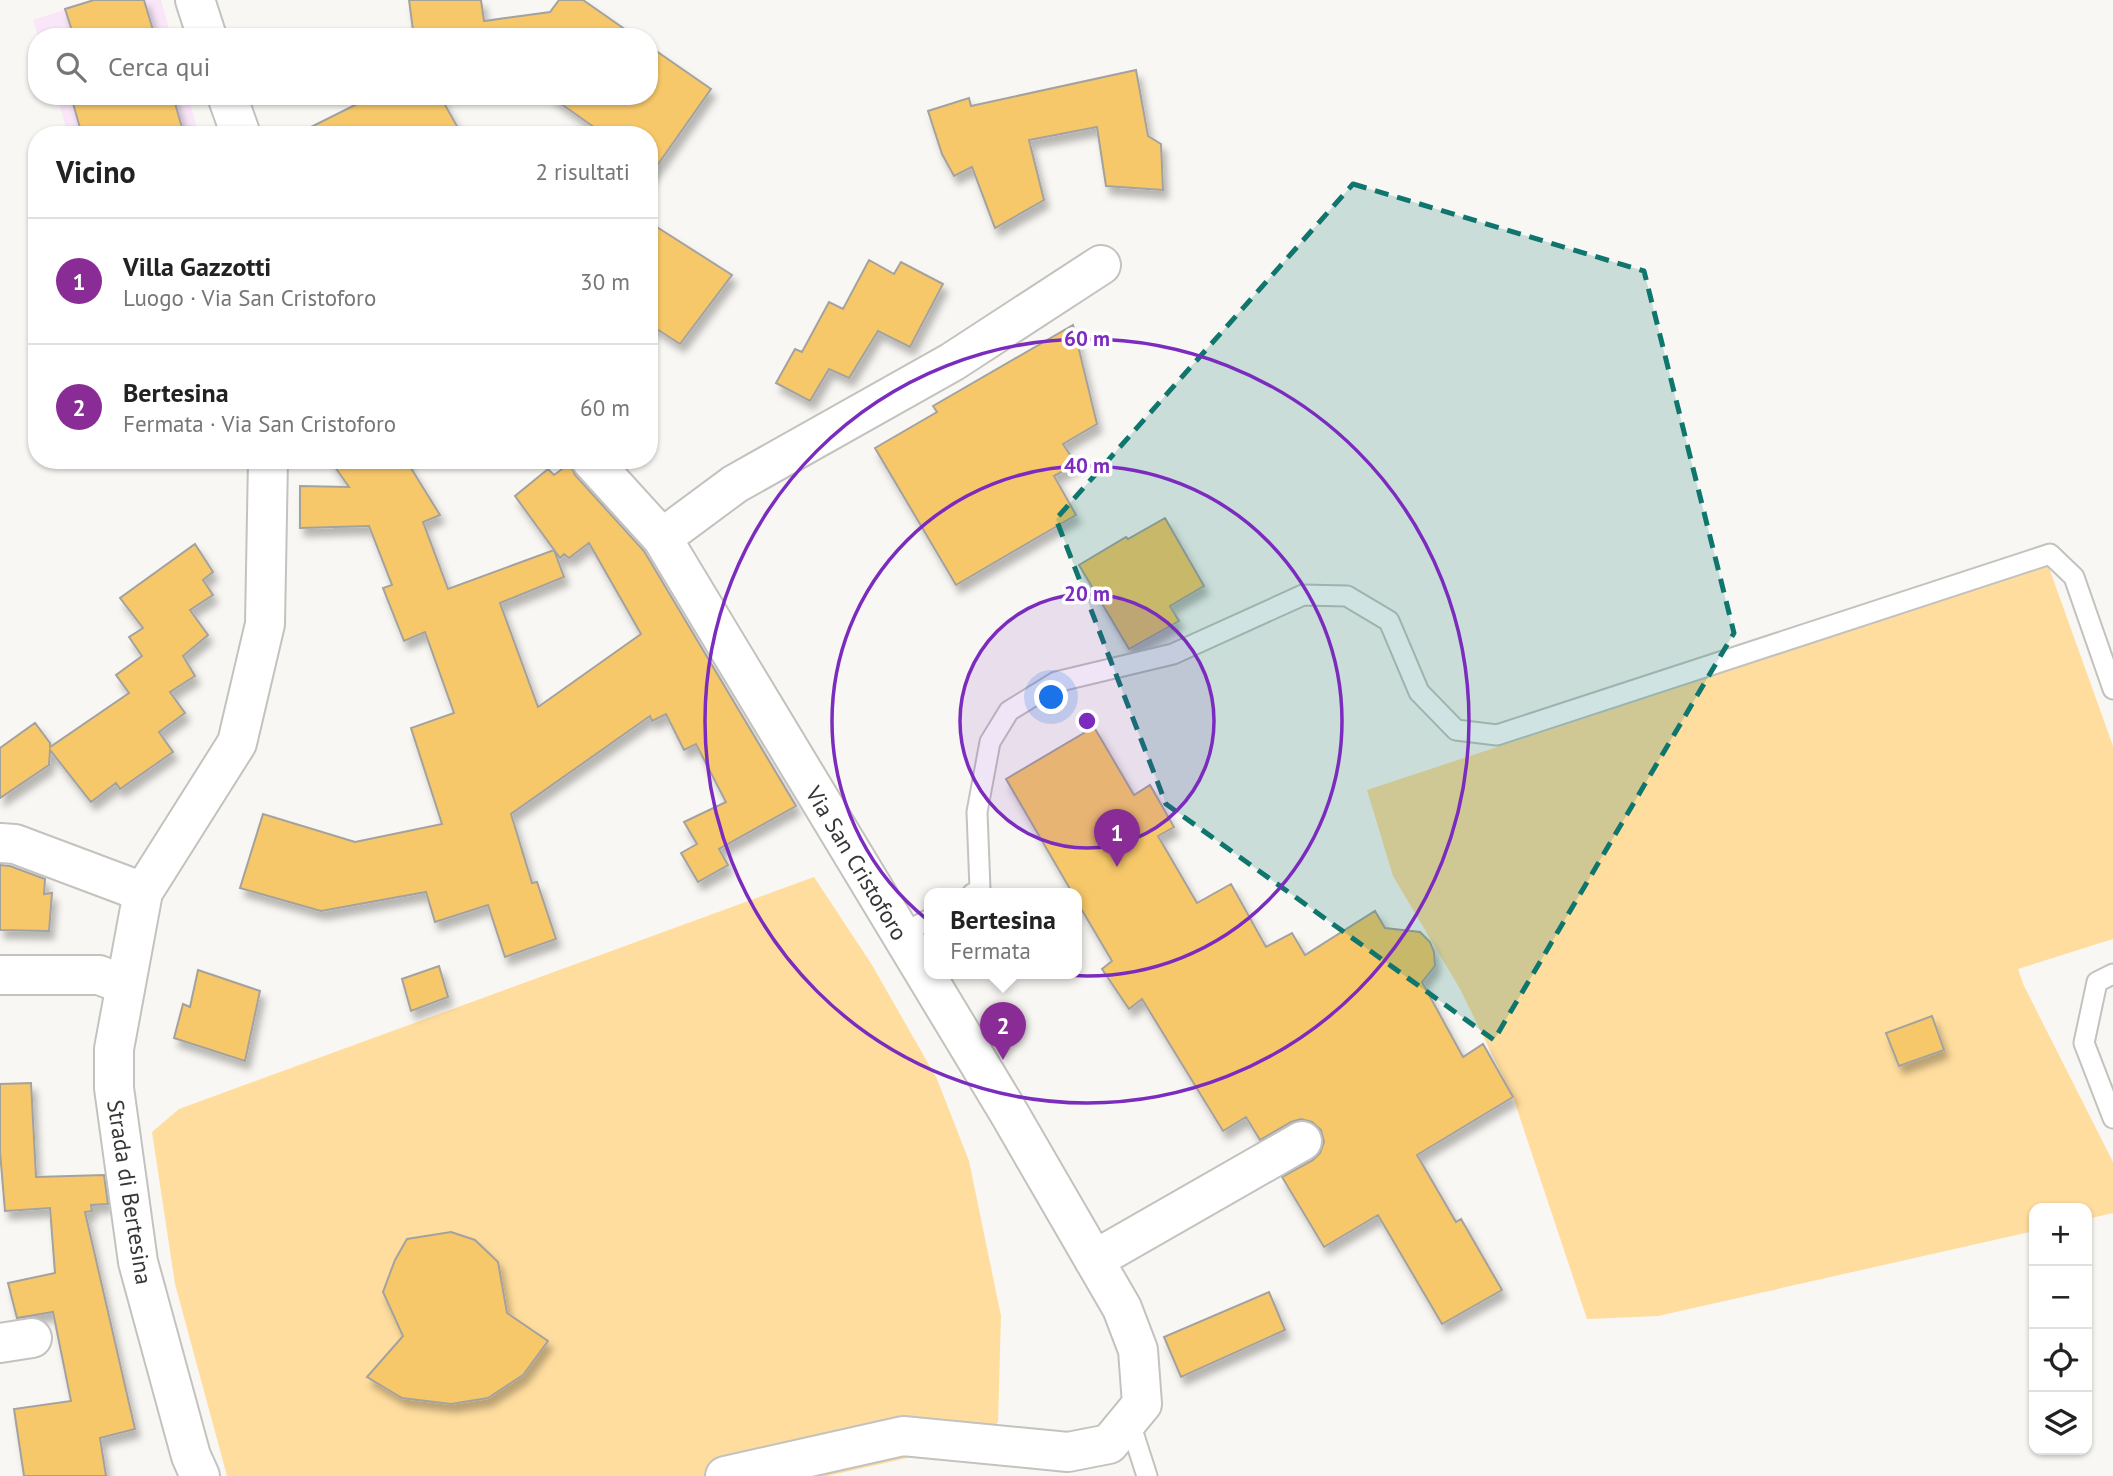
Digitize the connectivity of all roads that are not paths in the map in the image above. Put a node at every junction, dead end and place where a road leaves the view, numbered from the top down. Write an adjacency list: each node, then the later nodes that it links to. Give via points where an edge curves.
1 (195, 0): 2 (street)
2 (204, 28)
3 (230, 105): 4 (street)
4 (238, 126)
5 (1101, 265): 8 (street, via 952,362 735,484)
6 (268, 469): 12 (street, Strada di Bertesina, via 265,624 237,743)
7 (599, 469): 8 (street, Via San Cristoforo)
8 (662, 538): 13 (street, Via San Cristoforo)
9 (2113, 689): 11 (lane, via 2074,577 2050,554 1497,735 1456,730 1419,692 1389,621 1347,596 1303,594 1172,654 1056,682 1009,711 990,743 977,811)
10 (0, 843): 12 (street, via 15,844)
11 (981, 888)
12 (143, 892): 18 (street, Strada di Bertesina)
13 (915, 927): 14 (street, Via San Cristoforo)
14 (924, 945)
15 (2113, 974): 19 (lane, via 2097,982 2084,1043)
16 (0, 975): 18 (street, via 99,975)
17 (941, 979): 21 (street, Via San Cristoforo, via 1009,1113)
18 (125, 985): 23 (street, Strada di Bertesina, via 114,1049 114,1088 138,1262)
19 (2113, 1118)
20 (1302, 1141): 21 (street)
21 (1094, 1260): 22 (street, Via San Cristoforo, via 1122,1308 1138,1350 1142,1404)
22 (1129, 1420): 24 (street, Via San Cristoforo, via 1109,1444 1068,1452 903,1436); 25 (lane)
23 (200, 1476)
24 (725, 1476)
25 (1147, 1476)

